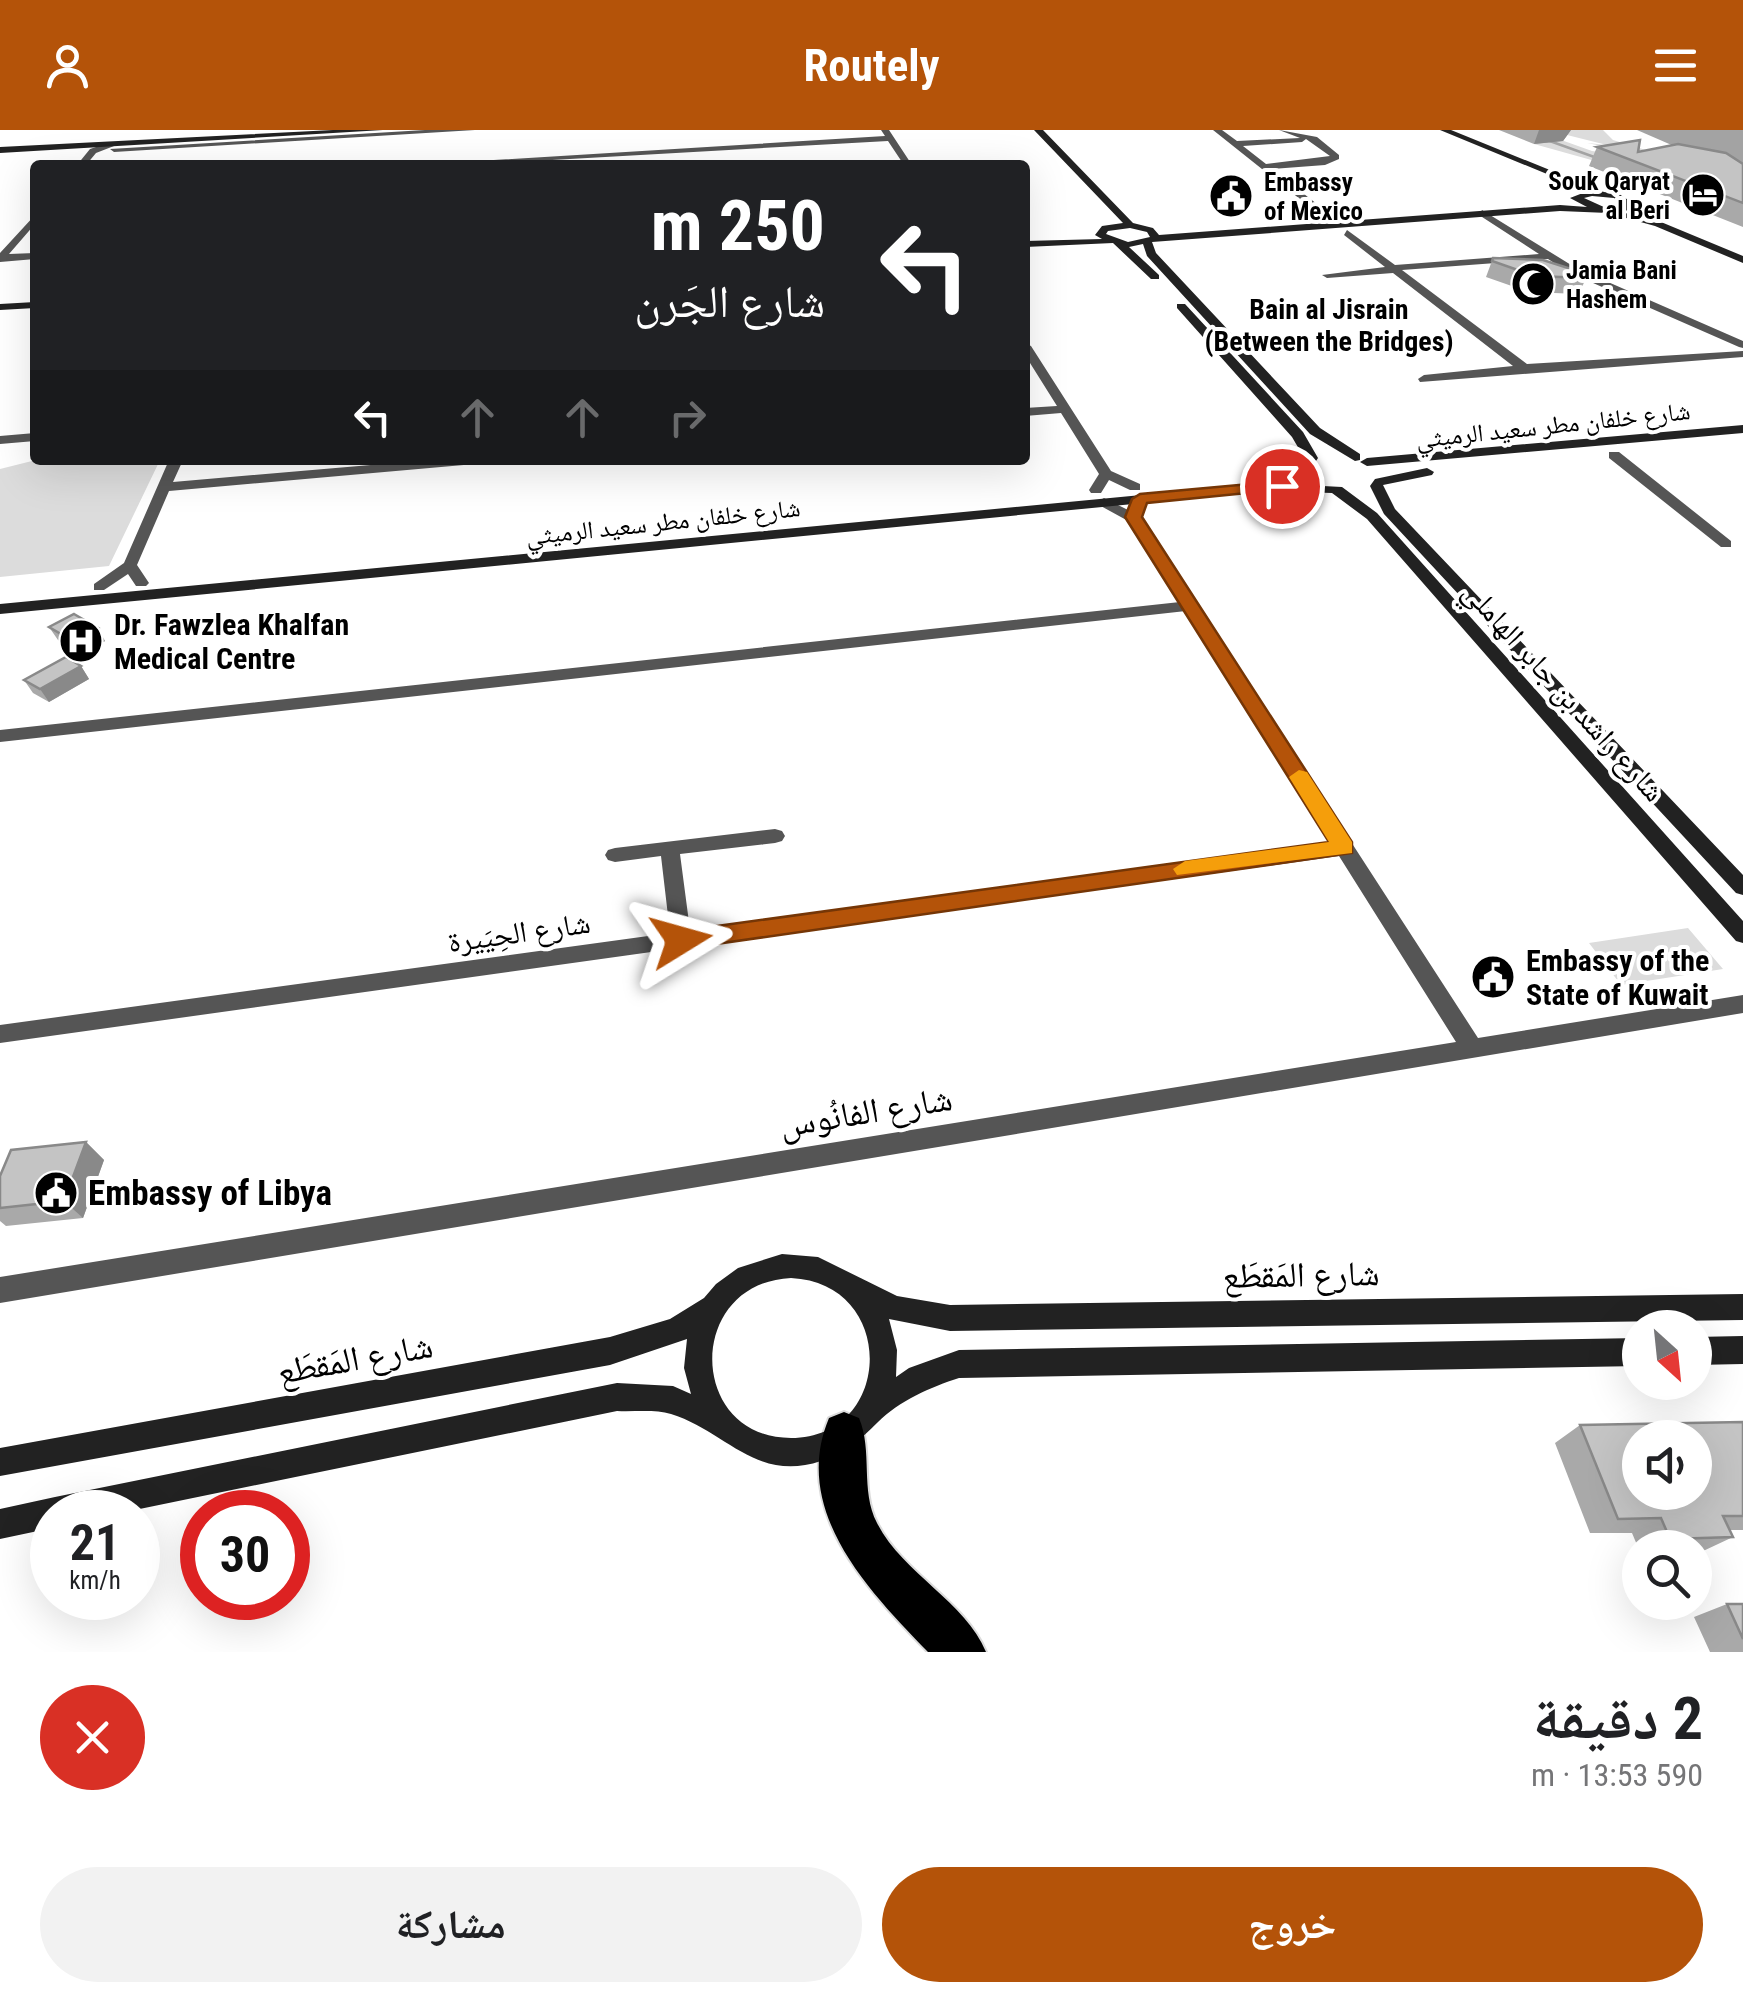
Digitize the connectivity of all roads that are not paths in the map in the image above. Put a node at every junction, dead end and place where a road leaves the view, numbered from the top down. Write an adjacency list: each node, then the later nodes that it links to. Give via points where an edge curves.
1 (379, 130): 11 (street)
2 (471, 130): 11 (street)
3 (1022, 130): 19 (street)
4 (1038, 130): 27 (street)
5 (1217, 130): 12 (street)
6 (1283, 130): 10 (street)
7 (1429, 130): 21 (street, via 1562,185)
8 (1444, 130): 20 (street)
9 (888, 134): 16 (street); 17 (street)
10 (1311, 135): 12 (street); 18 (street, via 1335,159)
11 (150, 144): 13 (street)
12 (1235, 144): 18 (street)
13 (89, 148): 14 (street); 15 (street)
14 (0, 150)
15 (83, 160)
16 (493, 160)
17 (905, 160)
18 (1264, 167): 25 (street)
19 (1073, 185)
20 (1600, 193): 21 (street); 22 (street)
21 (1576, 197): 23 (street); 25 (street)
22 (1634, 207): 23 (street); 35 (street)
23 (1606, 211): 24 (street); 39 (street, via 1658,224)
24 (1482, 213): 32 (street); 37 (street)
25 (1328, 217): 29 (street)
26 (30, 224): 38 (street)
27 (1130, 225): 28 (street); 29 (street)
28 (1104, 226): 31 (street); 34 (street, via 1100,235)
29 (1144, 228): 32 (street)
30 (1347, 234): 40 (street)
31 (1030, 240)
32 (1152, 240): 34 (street); 56 (street, via 1151,254 1315,431)
33 (1030, 241): 34 (street)
34 (1115, 243): 42 (street, via 1135,255)
35 (1743, 252)
36 (30, 256): 38 (street)
37 (1549, 256): 40 (street); 44 (street)
38 (0, 259)
39 (1743, 260)
40 (1392, 269): 41 (street); 47 (street)
41 (1327, 275)
42 (1199, 326): 43 (street); 57 (street, via 1302,441)
43 (1183, 328)
44 (1743, 345)
45 (1030, 354): 49 (street)
46 (1743, 354): 47 (street)
47 (1524, 368): 48 (street)
48 (1424, 378)
49 (1065, 409): 50 (street); 60 (street)
50 (1030, 412)
51 (1743, 429): 56 (street, شارع خلفان مطر سعيد الرميثي)
52 (30, 437): 53 (street)
53 (0, 440)
54 (1743, 442): 55 (street, شارع خلفان مطر سعيد الرميثي)
55 (1614, 455): 61 (street, شارع خلفان مطر سعيد الرميثي, via 1426,472); 67 (street)
56 (1361, 460): 57 (street, شارع خلفان مطر سعيد الرميثي, via 1331,454); 61 (street, شارع راشد بن جابر الهاملي, via 1380,472)
57 (1308, 462): 63 (street, شارع راشد بن جابر الهاملي, via 1312,480); 65 (street, شارع خلفان مطر سعيد الرميثي)
58 (174, 465): 62 (street)
59 (418, 465): 62 (street)
60 (1106, 474): 64 (street); 65 (street)
61 (1379, 484): 63 (street, شارع خلفان مطر سعيد الرميثي, via 1360,492); 79 (street, شارع راشد بن جابر الهاملي, via 1389,512)
62 (165, 487): 68 (street)
63 (1334, 489): 65 (street, شارع خلفان مطر سعيد الرميثي, via 1282,486); 80 (street, شارع راشد بن جابر الهاملي, via 1372,516)
64 (1100, 496): 65 (street, شارع خلفان مطر سعيد الرميثي); 66 (street, شارع خلفان مطر سعيد الرميثي)
65 (1136, 501): 72 (street)
66 (989, 507): 69 (street, شارع خلفان مطر سعيد الرميثي); 73 (street, شارع خلفان مطر سعيد الرميثي)
67 (1726, 544)
68 (130, 565): 69 (street); 70 (street)
69 (142, 583): 70 (street, شارع خلفان مطر سعيد الرميثي)
70 (99, 587): 71 (street, شارع خلفان مطر سعيد الرميثي)
71 (0, 596)
72 (1190, 606): 74 (street); 77 (street)
73 (0, 610)
74 (0, 736)
75 (775, 836): 76 (street)
76 (670, 848): 78 (street); 81 (street)
77 (1344, 848): 81 (street, شارع الحِيَيرة); 84 (street)
78 (615, 855)
79 (1743, 888)
80 (1743, 935)
81 (681, 940): 83 (street, شارع الحِيَيرة)
82 (1743, 1004): 84 (street, شارع الفانُوس)
83 (0, 1034)
84 (1472, 1048): 85 (street, شارع الفانُوس)
85 (0, 1290)
86 (864, 1295): 87 (street, via 846,1280 802,1264 754,1274); 88 (street, شارع المَقطَع, via 950,1318); 92 (street, via 884,1340 884,1365 877,1391)
87 (716, 1306): 93 (street, via 704,1329 699,1380); 94 (street, شارع المَقطَع, via 676,1330 610,1351)
88 (1743, 1306)
89 (1743, 1350): 90 (street)
90 (1712, 1351)
91 (1622, 1352): 92 (street, via 959,1364 918,1378)
92 (854, 1424): 93 (street, via 821,1446 781,1452 743,1442); 98 (highway, via 842,1488 861,1544)
93 (722, 1426): 95 (street, via 673,1400 618,1397)
94 (0, 1462)
95 (160, 1491)
96 (30, 1518): 97 (street)
97 (0, 1524)
98 (962, 1652)

